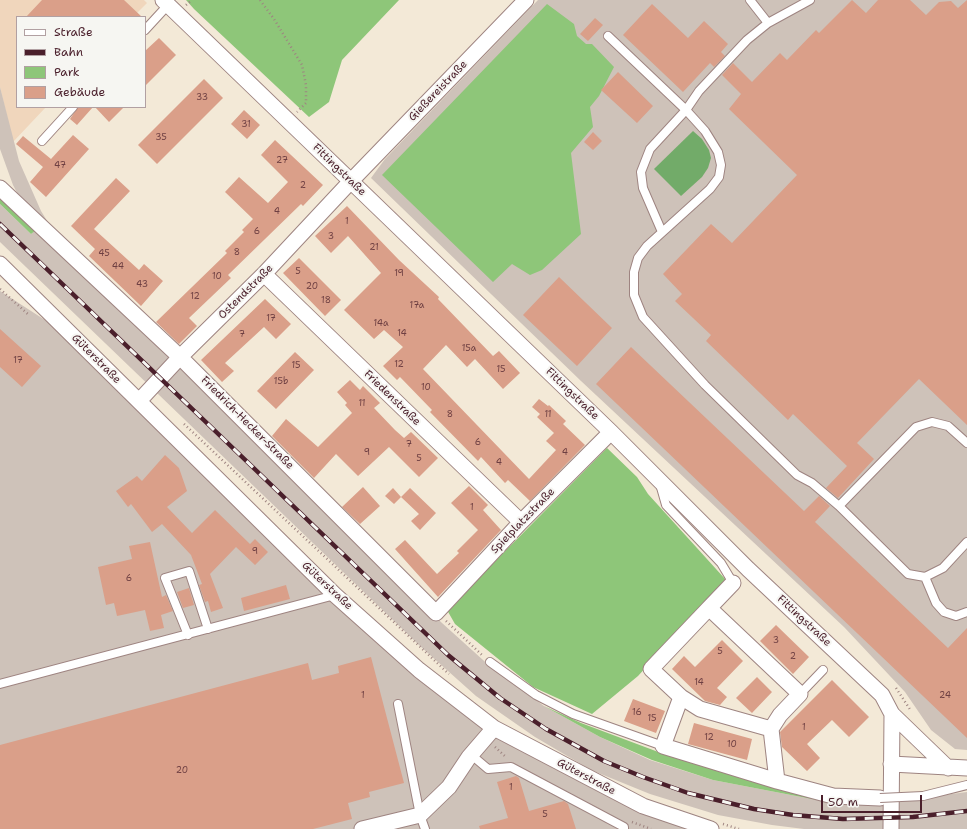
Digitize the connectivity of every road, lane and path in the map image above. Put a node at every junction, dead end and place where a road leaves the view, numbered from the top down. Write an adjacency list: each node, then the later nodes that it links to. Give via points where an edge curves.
1 (260, 0): 11 (path, via 302,65 306,103)
2 (526, 0): 13 (street, Gießereistraße)
3 (750, 0): 6 (lane)
4 (810, 0): 6 (lane)
5 (166, 2): 7 (lane); 11 (street, Fittingstraße)
6 (768, 23): 10 (lane, via 747,40 699,91)
7 (146, 29)
8 (608, 36): 10 (lane)
9 (72, 108): 12 (lane)
10 (686, 110): 15 (lane, via 650,149 641,172 642,188); 15 (lane, via 705,131 718,152 721,165 719,177 710,189)
11 (289, 122): 13 (street, Fittingstraße)
12 (42, 141)
13 (351, 181): 17 (street, Ostendstraße); 21 (street, Fittingstraße)
14 (0, 188): 18 (street, Friedrich-Hecker-Straße)
15 (662, 232): 24 (lane, via 638,258 634,272 634,295 643,317 705,385 797,475 812,483)
16 (0, 264): 19 (street, Güterstraße)
17 (264, 274): 18 (street, Ostendstraße); 25 (street, Friedenstraße)
18 (180, 357): 19 (street, Ostendstraße); 32 (street, Friedrich-Hecker-Straße)
19 (139, 401): 29 (street, Güterstraße)
20 (182, 422): 37 (path)
21 (611, 432): 23 (street, Fittingstraße); 25 (street, Spielplatzstraße)
22 (967, 443): 24 (lane, via 948,426 932,422 916,427)
23 (660, 481): 28 (lane, via 666,505 721,563); 42 (street, Fittingstraße, via 882,695)
24 (839, 506): 27 (lane, via 908,574)
25 (521, 522): 32 (street, Spielplatzstraße)
26 (967, 542): 27 (lane, via 943,568)
27 (926, 577): 31 (lane, via 936,603 944,612 956,616)
28 (733, 583): 30 (street)
29 (335, 595): 33 (lane); 43 (street, Güterstraße, via 419,670)
30 (709, 608): 39 (street); 40 (street, via 651,669)
31 (967, 612)
32 (436, 613): 35 (path)
33 (208, 629): 34 (lane); 34 (lane, via 189,571 165,578)
34 (188, 636): 38 (lane)
35 (490, 662): 45 (lane, via 536,695 572,714)
36 (823, 670): 39 (lane)
37 (454, 678)
38 (0, 684)
39 (800, 694): 44 (street, via 780,715)
40 (681, 697): 44 (street, via 700,709); 45 (street)
41 (398, 704): 53 (lane)
42 (892, 714): 47 (street); 48 (street)
43 (494, 728): 46 (street); 54 (street, Güterstraße, via 644,806)
44 (771, 729): 50 (street)
45 (664, 746): 50 (street)
46 (469, 757): 53 (street, via 449,787); 57 (lane, via 475,758 488,769 512,767)
47 (890, 764): 48 (street); 59 (street)
48 (948, 768): 49 (street)
49 (967, 768)
50 (777, 781): 52 (street, via 833,796)
51 (967, 785): 52 (lane, bridge, via 923,796)
52 (880, 798)
53 (420, 815): 55 (street); 56 (lane)
54 (714, 826): 58 (path)
55 (362, 829)
56 (425, 829)
57 (624, 829)
58 (739, 829)
59 (890, 829)

